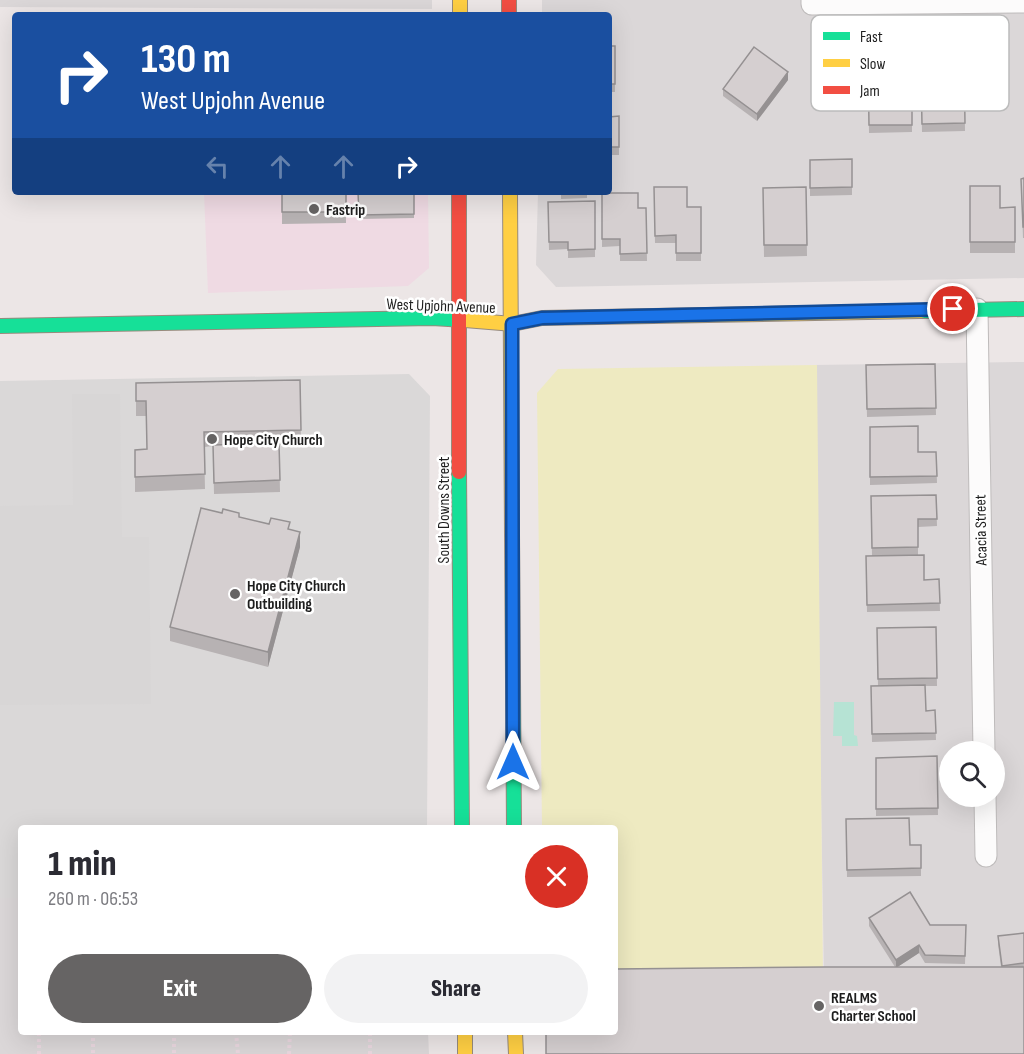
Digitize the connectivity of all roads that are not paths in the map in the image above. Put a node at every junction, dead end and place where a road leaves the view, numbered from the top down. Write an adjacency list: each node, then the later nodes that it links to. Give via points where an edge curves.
1 (812, 2): 2 (street)
2 (1024, 2)
3 (459, 195): 7 (main road, South Downs Street)
4 (510, 195): 8 (main road)
5 (977, 309): 6 (main road, West Upjohn Avenue); 8 (main road, West Upjohn Avenue, via 542,318); 10 (street, Acacia Street)
6 (1024, 309)
7 (458, 321): 8 (main road, West Upjohn Avenue); 9 (main road, West Upjohn Avenue, via 432,318); 12 (main road, South Downs Street)
8 (512, 324): 13 (main road)
9 (0, 326)
10 (984, 741)
11 (985, 807): 14 (street)
12 (462, 825)
13 (514, 825)
14 (986, 856)
15 (465, 1035): 17 (main road)
16 (515, 1035): 18 (main road)
17 (465, 1054)
18 (516, 1054)

